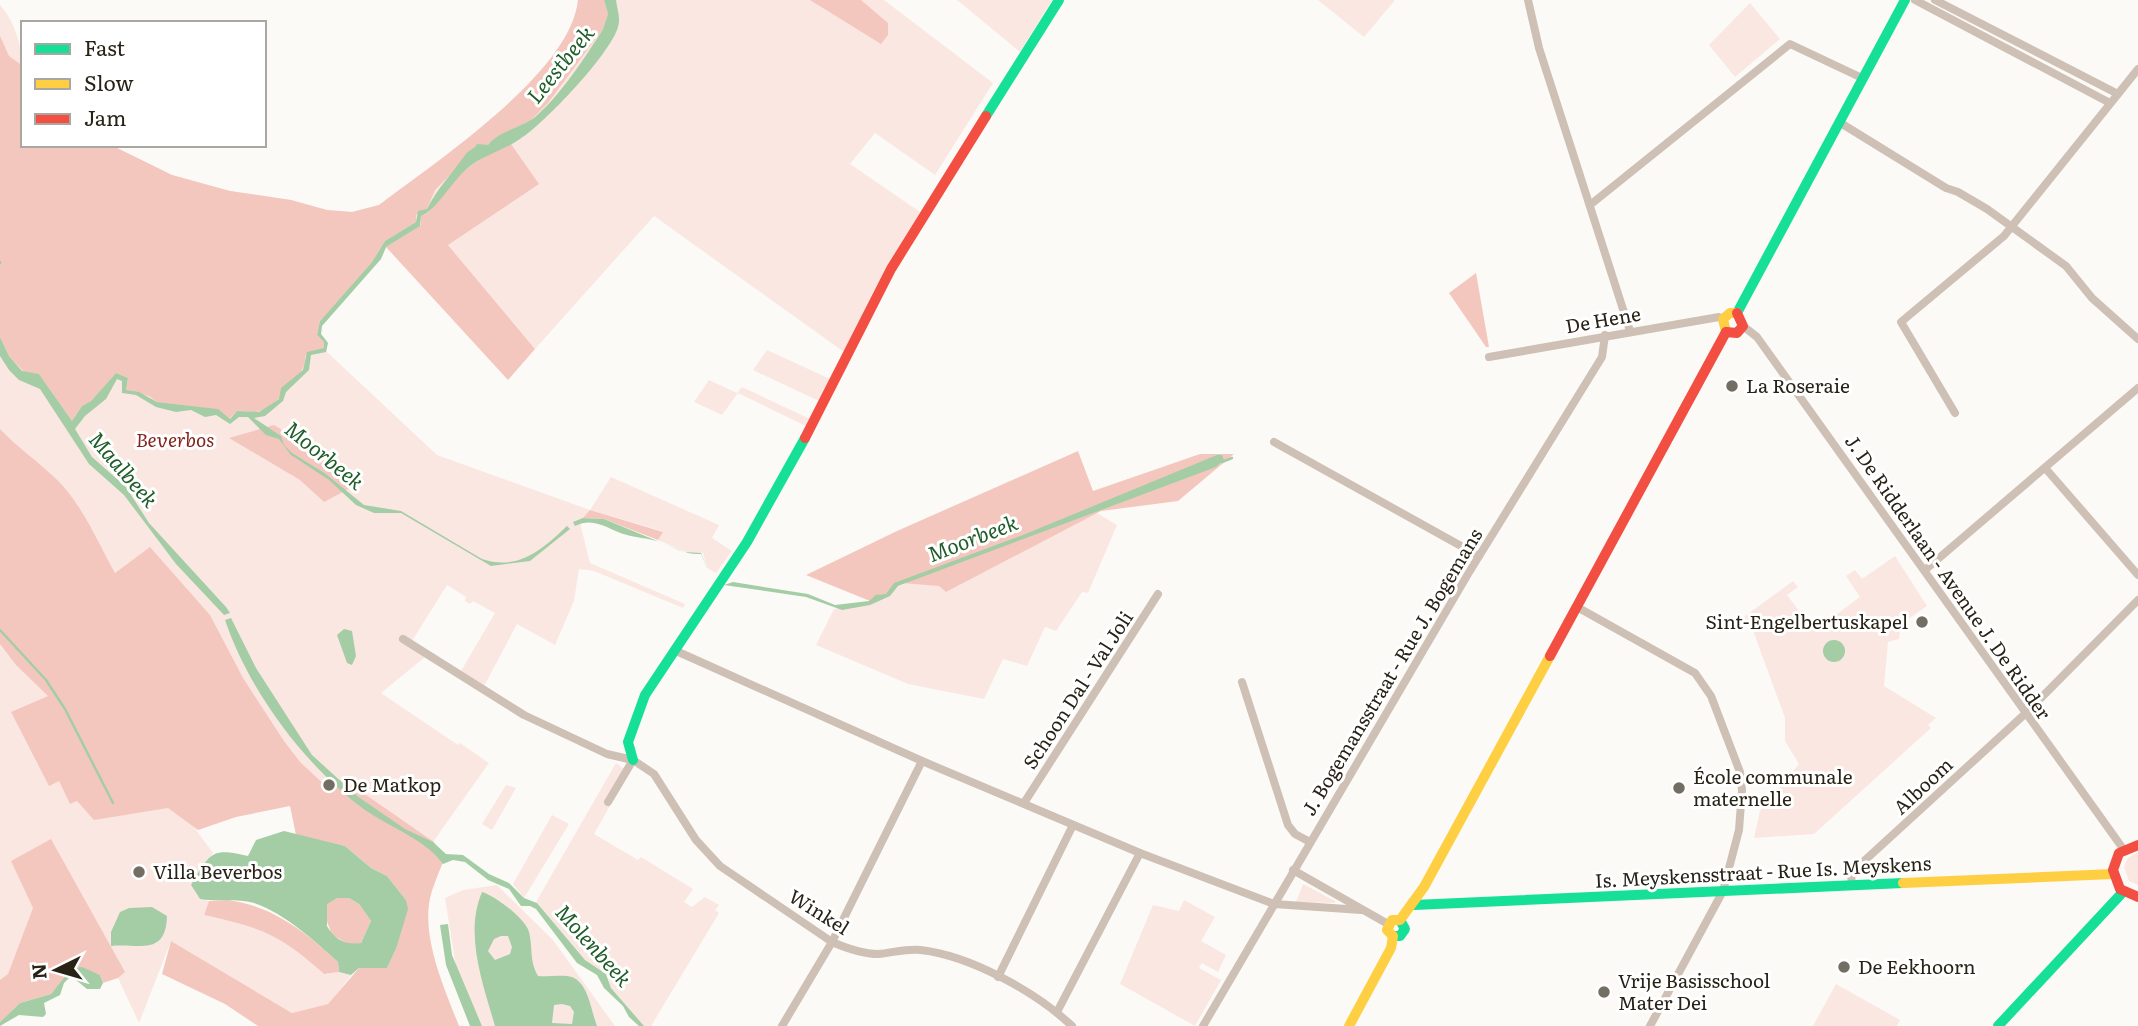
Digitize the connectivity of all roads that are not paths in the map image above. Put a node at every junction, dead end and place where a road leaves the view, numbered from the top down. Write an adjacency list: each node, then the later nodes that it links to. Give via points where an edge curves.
1 (1059, 0): 32 (street, via 891,269 747,542)
2 (1528, 0): 11 (street)
3 (1905, 0): 7 (street)
4 (1915, 0): 9 (street)
5 (1935, 0): 8 (street)
6 (2138, 69): 8 (street)
7 (1862, 78): 10 (street); 11 (street, via 1790,44)
8 (2118, 94): 9 (street)
9 (2110, 103): 12 (street)
10 (1839, 122): 12 (street); 13 (street)
11 (1590, 205): 16 (street)
12 (2012, 226): 19 (street, via 2066,266 2092,298); 22 (street, via 1901,323)
13 (1737, 313): 14 (street); 15 (street)
14 (1723, 319): 16 (street, De Hene); 17 (street)
15 (1743, 326): 17 (street, via 1737,333); 26 (street, J. De Ridderlaan - Avenue J. De Ridder, via 1757,337)
16 (1630, 331): 18 (street, De Hene)
17 (1726, 332): 30 (street)
18 (1605, 335): 20 (street, De Hene); 25 (street, J. Bogemansstraat - Rue J. Bogemans, via 1602,357)
19 (2138, 339)
20 (1489, 357)
21 (2138, 388): 24 (street)
22 (1955, 413)
23 (1274, 442): 25 (street)
24 (2046, 468): 26 (street); 27 (street)
25 (1479, 556): 40 (street, J. Bogemansstraat - Rue J. Bogemans)
26 (1925, 570): 34 (street, J. De Ridderlaan - Avenue J. De Ridder)
27 (2138, 575)
28 (1158, 594): 38 (street, Schoon Dal - Val Joli)
29 (2138, 600): 34 (street)
30 (1577, 607): 47 (street, via 1685,666 1711,696 1740,772 1742,790 1739,830); 51 (street)
31 (402, 639): 35 (street, via 524,715 607,754)
32 (674, 650): 35 (street, via 633,721 628,741); 36 (street)
33 (1242, 682): 40 (street, via 1288,825)
34 (2026, 713): 42 (street, J. De Ridderlaan - Avenue J. De Ridder); 46 (street, Alboom, via 1851,873)
35 (633, 760): 37 (street); 56 (street, Winkel, via 654,774 696,840 720,866)
36 (922, 761): 38 (street); 56 (street)
37 (608, 802)
38 (1024, 803): 39 (street)
39 (1073, 825): 43 (street); 57 (street)
40 (1310, 842): 44 (street, J. Bogemansstraat - Rue J. Bogemans)
41 (2138, 845): 42 (street)
42 (2124, 850): 45 (street, via 2115,860)
43 (1140, 853): 50 (street); 58 (street)
44 (1293, 870): 50 (street, J. Bogemansstraat - Rue J. Bogemans); 52 (street)
45 (2113, 874): 46 (street, Is. Meyskensstraat - Rue Is. Meyskens); 48 (street)
46 (1852, 886): 47 (street, Is. Meyskensstraat - Rue Is. Meyskens)
47 (1723, 891): 51 (street, Is. Meyskensstraat - Rue Is. Meyskens); 63 (street)
48 (2123, 892): 49 (street); 64 (street)
49 (2138, 897)
50 (1275, 904): 52 (street); 61 (street, J. Bogemansstraat - Rue J. Bogemans)
51 (1414, 905): 53 (street)
52 (1362, 910): 54 (street)
53 (1400, 920): 54 (street); 55 (street, via 1404,932)
54 (1388, 924): 55 (street)
55 (1393, 936): 62 (street)
56 (832, 942): 57 (street, Winkel, via 875,954 919,950 977,966); 59 (street)
57 (998, 977): 58 (street, Winkel)
58 (1057, 1012): 60 (street, Winkel)
59 (782, 1026)
60 (1072, 1026)
61 (1203, 1026)
62 (1349, 1026)
63 (1650, 1026)
64 (1998, 1026)

